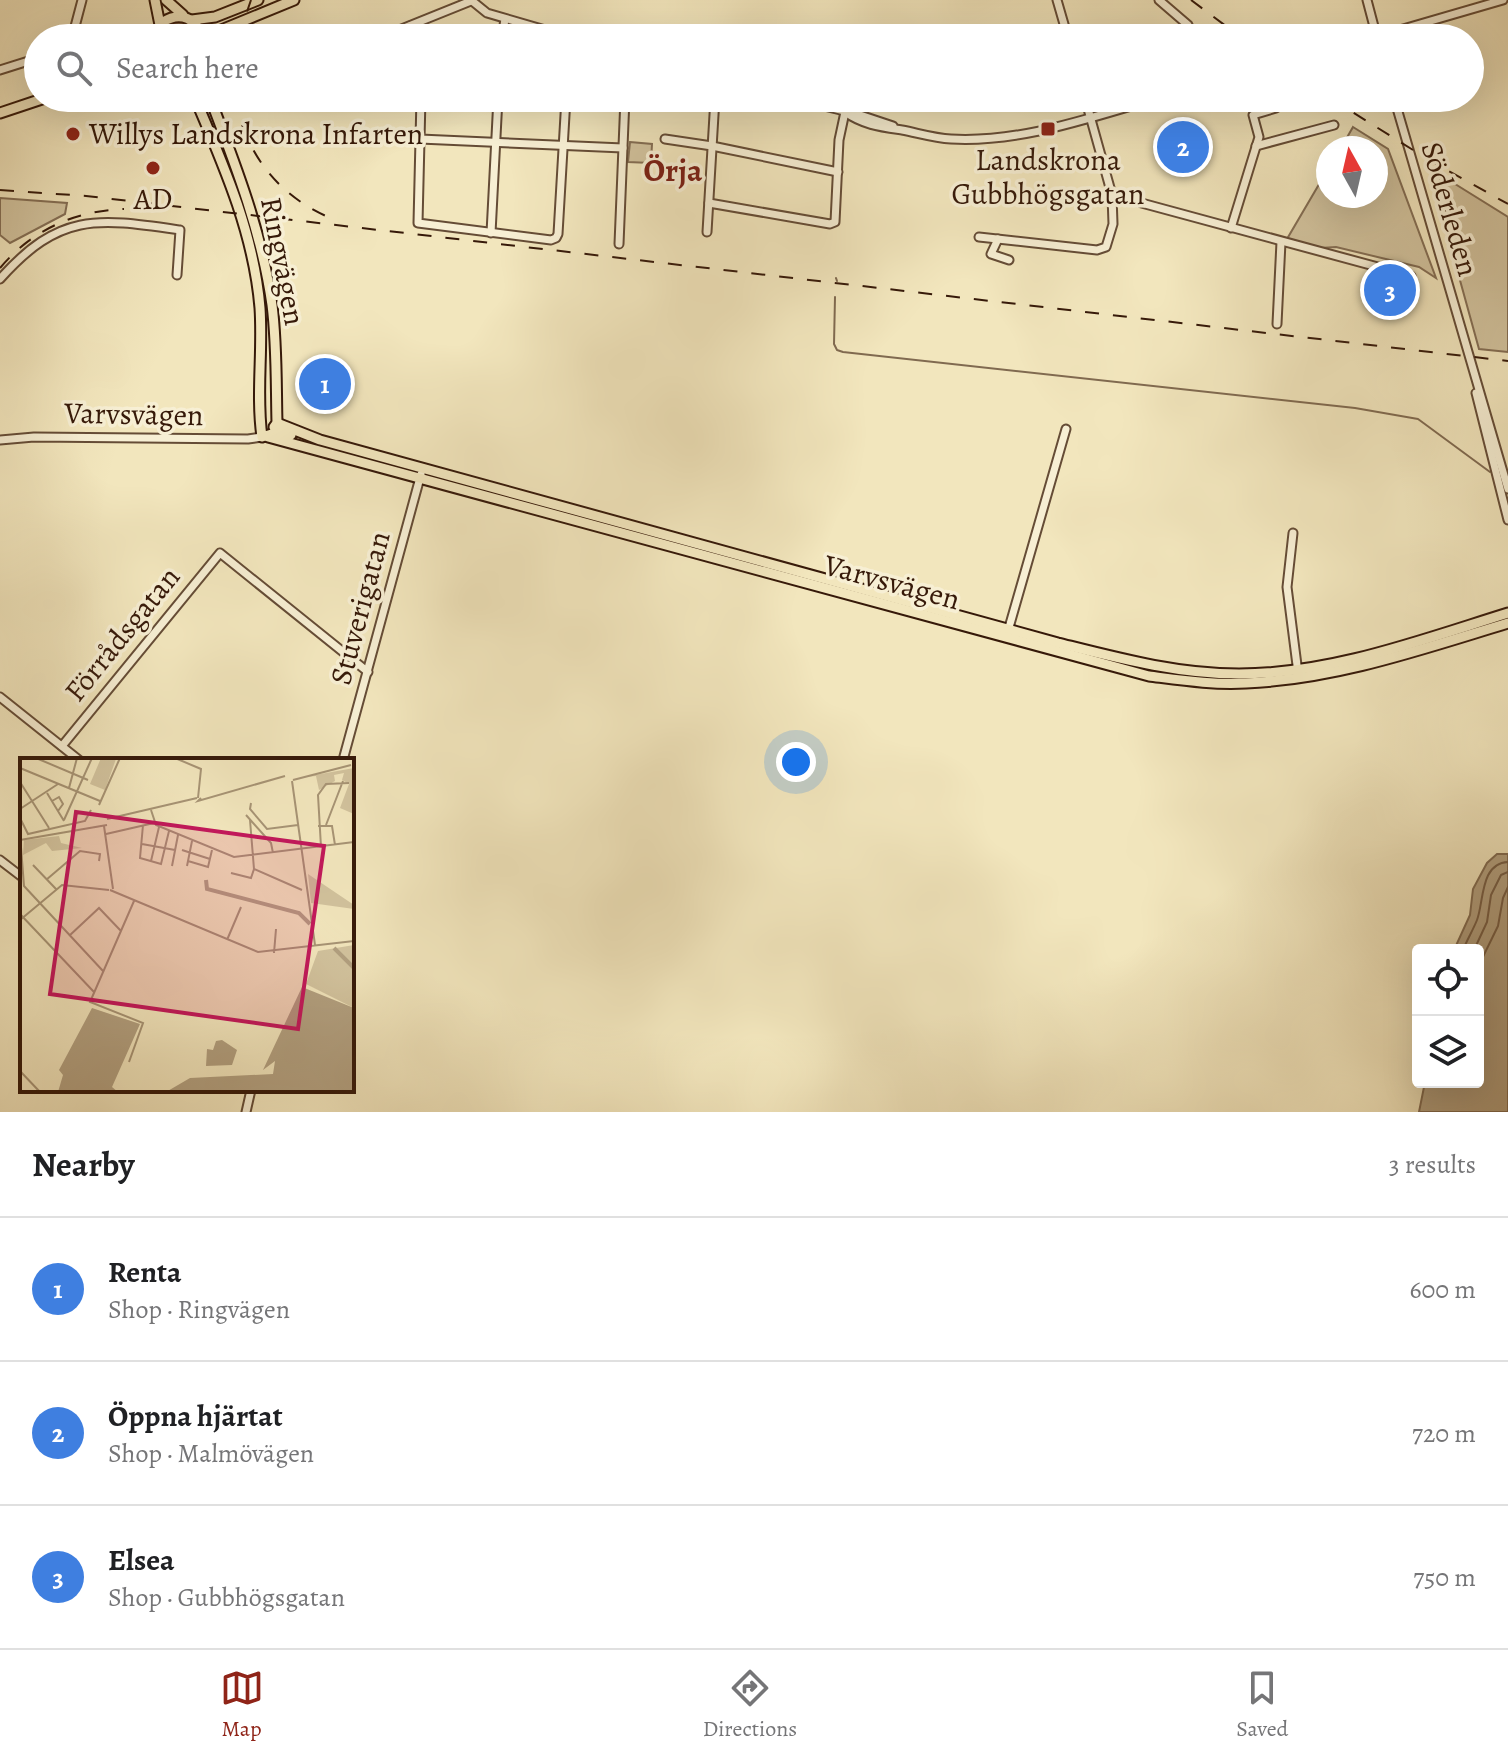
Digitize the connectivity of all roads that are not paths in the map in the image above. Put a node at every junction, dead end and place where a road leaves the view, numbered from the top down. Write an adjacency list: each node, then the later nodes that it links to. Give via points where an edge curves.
1 (82, 0): 14 (street)
2 (155, 0): 15 (main road)
3 (166, 0): 12 (main road)
4 (258, 0): 12 (main road, via 215,17)
5 (294, 0): 18 (main road)
6 (1057, 0): 22 (street)
7 (1159, 0): 23 (street)
8 (1367, 0): 24 (street)
9 (1503, 0): 11 (street)
10 (471, 1): 13 (street); 19 (street)
11 (1491, 2): 25 (street)
12 (189, 19): 16 (main road, via 171,17); 17 (main road)
13 (505, 19): 20 (street); 21 (street)
14 (76, 24)
15 (160, 24)
16 (161, 24)
17 (195, 24)
18 (236, 24)
19 (415, 24)
20 (504, 24)
21 (522, 24)
22 (1064, 24)
23 (1187, 24)
24 (1372, 24)
25 (1420, 24)
26 (24, 62): 27 (street)
27 (0, 70)
28 (24, 104): 41 (main road)
29 (200, 112): 69 (main road, Ringvägen, via 253,255)
30 (215, 112): 67 (main road, Ringvägen, via 263,255 273,310)
31 (421, 112): 44 (street)
32 (497, 112): 46 (street)
33 (565, 112): 47 (street)
34 (624, 112): 50 (street)
35 (714, 112): 48 (street)
36 (845, 112): 42 (street, via 949,139 1015,136); 51 (street)
37 (1089, 112): 42 (street)
38 (1111, 112): 42 (street)
39 (1263, 112): 49 (street, via 1253,115)
40 (1398, 112): 66 (street, Söderleden)
41 (0, 113)
42 (1091, 118): 52 (street)
43 (1334, 125): 49 (street)
44 (420, 139): 46 (street); 56 (street, via 418,223)
45 (665, 139): 48 (street)
46 (496, 142): 47 (street); 56 (street)
47 (563, 145): 50 (street); 56 (street, via 556,238)
48 (712, 146): 51 (street); 53 (street)
49 (1256, 146): 54 (street)
50 (623, 148): 60 (street)
51 (838, 172): 53 (street, via 835,222 830,224)
52 (1112, 195): 54 (street); 58 (street, via 1113,224 1106,247 1088,250)
53 (709, 203): 55 (street)
54 (1231, 228): 59 (street)
55 (707, 232)
56 (491, 233)
57 (985, 235): 58 (street)
58 (998, 239): 61 (street, via 991,254)
59 (1281, 242): 63 (street); 65 (street)
60 (619, 244)
61 (1009, 260)
62 (177, 275): 64 (street, via 180,230 101,220 54,232)
63 (1411, 276)
64 (0, 279)
65 (1277, 324)
66 (1474, 379): 73 (street, Söderleden); 74 (street, Söderleden)
67 (277, 423): 69 (main road); 71 (main road, Varvsvägen)
68 (1066, 429): 78 (street)
69 (265, 437): 70 (street, Varvsvägen); 71 (main road, Varvsvägen, via 278,432); 72 (main road, Varvsvägen)
70 (0, 440)
71 (320, 440): 72 (main road, Varvsvägen)
72 (421, 473): 78 (main road, Varvsvägen); 79 (street, Stuverigatan)
73 (1508, 489)
74 (1508, 520)
75 (1293, 533): 80 (street, via 1287,587)
76 (1508, 613): 80 (main road, Varvsvägen)
77 (1508, 623): 80 (main road, Varvsvägen, via 1338,673)
78 (1007, 633): 80 (main road, Varvsvägen, via 1149,676 1231,683)
79 (368, 672): 82 (street, Förrådsgatan, via 220,553); 84 (street, Stuverigatan)
80 (1299, 675)
81 (0, 697): 82 (street)
82 (62, 746): 83 (street)
83 (77, 758)
84 (344, 758)
85 (0, 860): 86 (street)
86 (20, 875)
87 (251, 1092): 88 (street)
88 (246, 1112)

